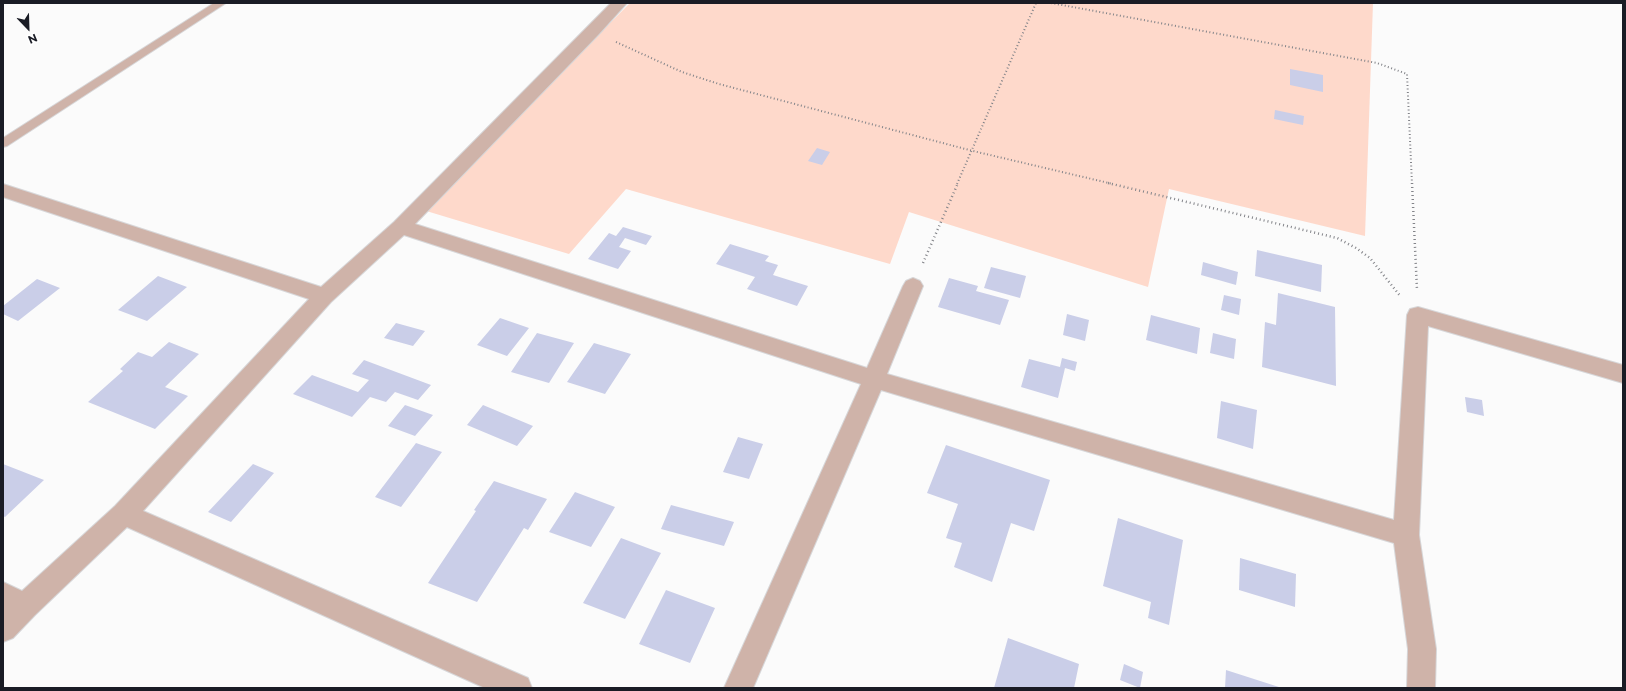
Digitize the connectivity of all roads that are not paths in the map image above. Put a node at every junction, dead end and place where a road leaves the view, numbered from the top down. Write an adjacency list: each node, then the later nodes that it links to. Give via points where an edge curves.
1 (221, 3): 3 (lane)
2 (619, 3): 5 (street)
3 (3, 143)
4 (3, 190): 7 (street)
5 (401, 226): 7 (street); 9 (street)
6 (913, 286): 9 (street)
7 (324, 296): 10 (street)
8 (1623, 374): 11 (street, via 1418,315)
9 (874, 379): 11 (street); 15 (street)
10 (124, 514): 12 (street); 14 (street)
11 (1406, 536): 16 (street, via 1422,649)
12 (14, 600): 13 (street)
13 (3, 629)
14 (518, 688)
15 (738, 688)
16 (1421, 688)

